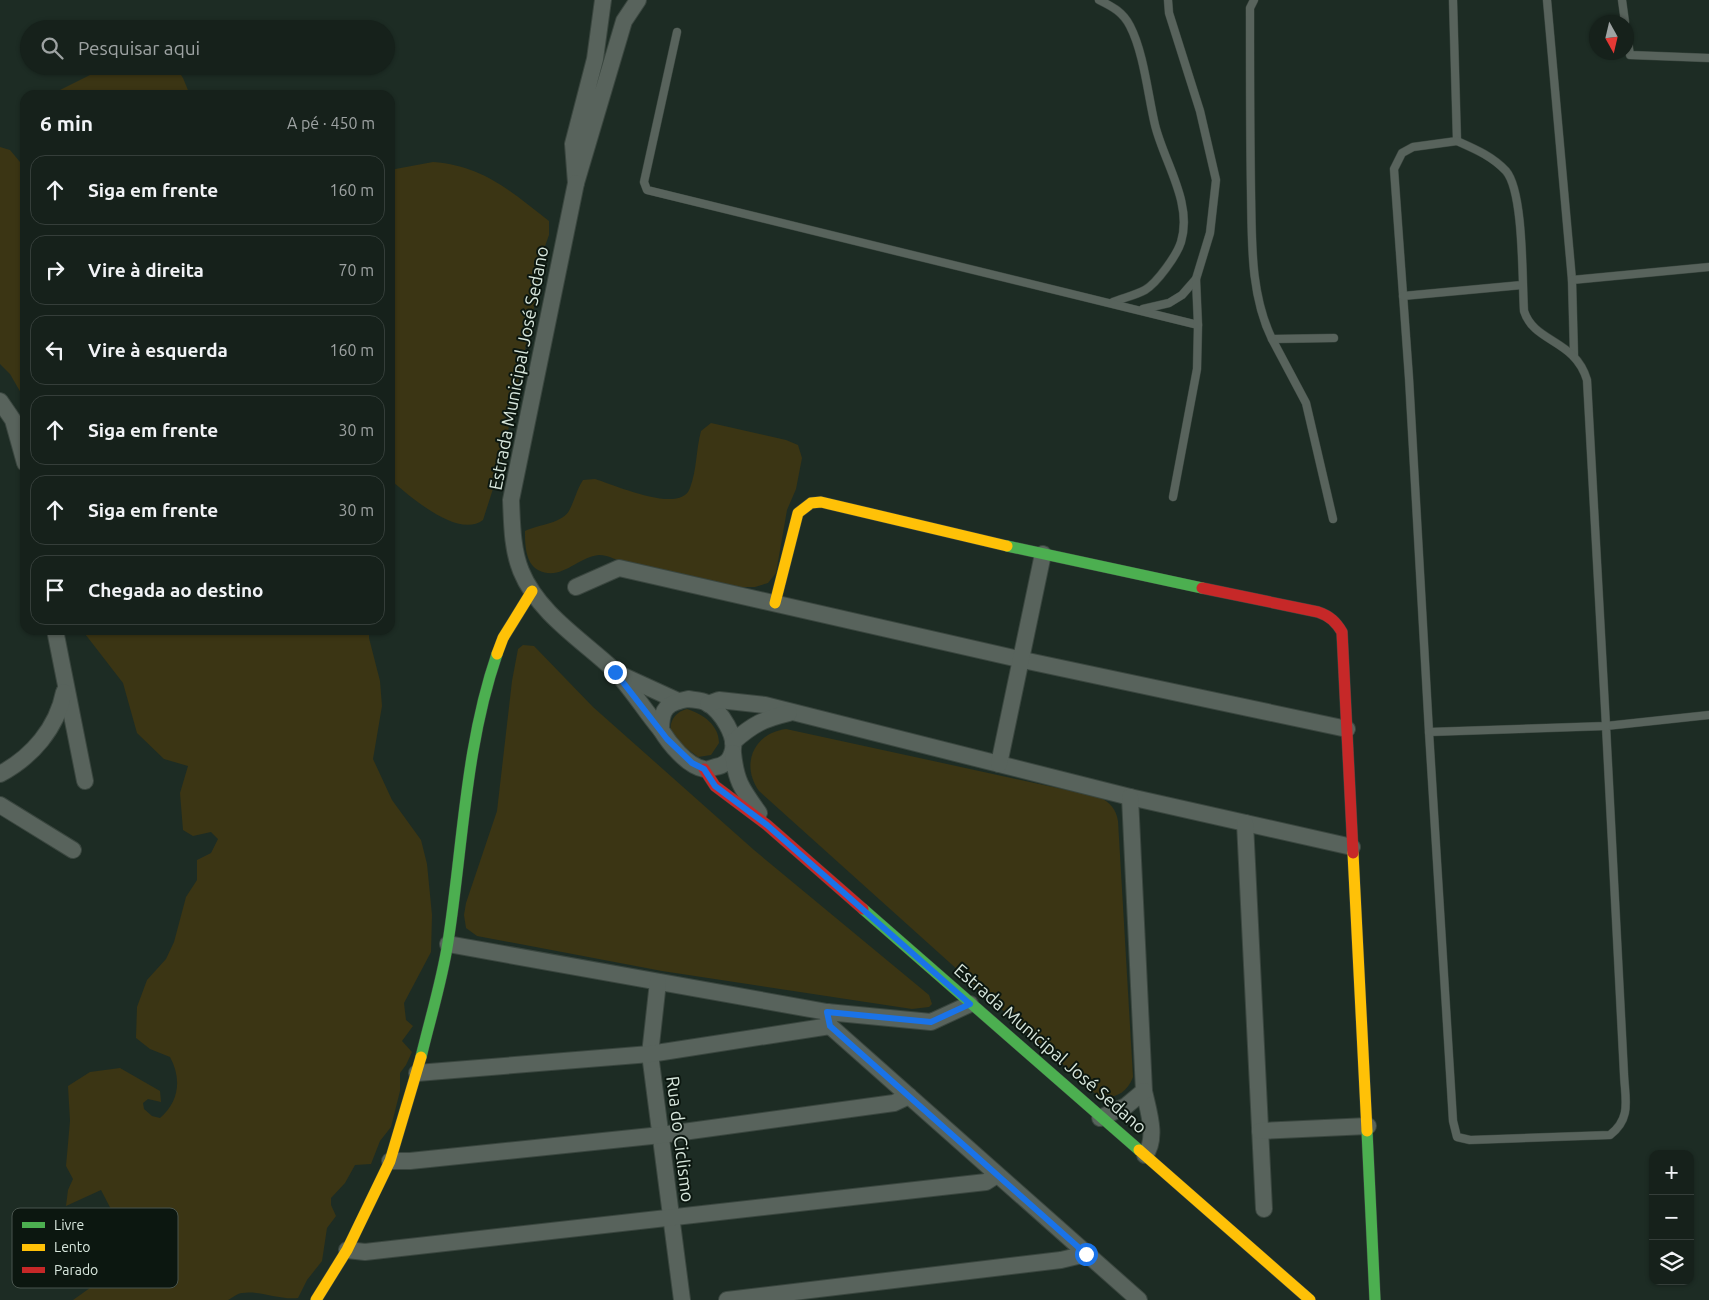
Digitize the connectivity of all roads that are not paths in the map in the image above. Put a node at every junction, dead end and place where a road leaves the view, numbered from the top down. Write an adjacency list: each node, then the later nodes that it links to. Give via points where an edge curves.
1 (603, 0): 14 (street, Estrada Municipal José Sedano, via 595,59 573,144)
2 (638, 0): 14 (street, Estrada Municipal José Sedano, via 624,21)
3 (1099, 0): 20 (lane, via 1119,10 1130,27 1150,92 1155,126 1179,194 1183,223 1177,254 1146,289)
4 (1168, 0): 16 (lane, via 1216,180 1210,233)
5 (1254, 0): 23 (lane, via 1250,8 1252,247 1259,307)
6 (1453, 0): 13 (lane)
7 (1547, 0): 17 (lane)
8 (1622, 0): 9 (lane)
9 (1625, 15)
10 (677, 32): 20 (lane, via 644,182 647,190)
11 (1634, 56): 12 (lane)
12 (1709, 58)
13 (1457, 141): 18 (lane, via 1489,156 1514,185); 19 (lane, via 1413,147 1402,153 1394,168)
14 (576, 183): 32 (street, Estrada Municipal José Sedano, via 511,500 520,570)
15 (1709, 267): 17 (lane)
16 (1196, 279): 21 (lane, via 1182,295 1169,303); 22 (lane)
17 (1572, 280): 25 (lane)
18 (1522, 285): 19 (lane); 25 (lane, via 1527,322)
19 (1403, 296): 45 (lane)
20 (1113, 302): 21 (lane)
21 (1139, 309): 22 (lane)
22 (1198, 325): 28 (lane, via 1197,369)
23 (1272, 338): 24 (lane); 29 (lane, via 1306,403)
24 (1334, 338)
25 (1574, 354): 42 (lane, via 1587,380)
26 (0, 400): 27 (street, via 13,420)
27 (20, 445)
28 (1173, 497)
29 (1333, 519)
30 (1043, 554): 33 (street, via 821,502 811,503 798,513 794,521); 35 (street); 43 (street, via 1330,616 1337,621 1342,632)
31 (576, 587): 33 (street, via 619,568)
32 (532, 591): 36 (street, Estrada Municipal José Sedano, via 554,616); 57 (street, via 503,638 475,733)
33 (775, 603): 35 (street)
34 (56, 635): 37 (street)
35 (1022, 660): 43 (street); 47 (street)
36 (615, 672): 38 (street, Estrada Municipal José Sedano); 44 (street, Estrada Municipal José Sedano)
37 (65, 687): 49 (street, via 61,708 37,747); 50 (street)
38 (678, 701): 39 (street, via 688,699); 44 (street, via 665,708)
39 (708, 704): 40 (street, via 719,700); 46 (street, via 725,724)
40 (792, 712): 46 (street, via 762,720 748,729); 47 (street)
41 (1709, 715): 42 (lane)
42 (1606, 726): 45 (lane); 45 (lane, via 1625,1118 1621,1126 1610,1134 1470,1140 1457,1137 1453,1121)
43 (1347, 729): 55 (street)
44 (661, 730): 48 (street, via 686,758)
45 (1428, 732)
46 (733, 747): 48 (street, via 728,761 720,767); 54 (street, Estrada Municipal José Sedano, via 735,774 740,787)
47 (999, 764): 51 (street)
48 (704, 769): 54 (street, Estrada Municipal José Sedano, via 715,786)
49 (0, 774)
50 (85, 781)
51 (1130, 797): 53 (street); 63 (street)
52 (0, 805): 56 (street)
53 (1245, 823): 55 (street); 67 (street)
54 (767, 825): 59 (street, Estrada Municipal José Sedano)
55 (1352, 847): 66 (street)
56 (73, 850)
57 (448, 944): 58 (street); 62 (street)
58 (658, 982): 60 (street); 61 (street, Rua do Ciclismo)
59 (970, 1004): 60 (street, via 931,1022); 65 (street, Estrada Municipal José Sedano)
60 (829, 1019): 61 (street); 64 (street)
61 (650, 1054): 62 (street); 68 (street, Rua do Ciclismo)
62 (417, 1072): 70 (street)
63 (1144, 1092): 65 (street, via 1126,1106); 69 (street, via 1151,1136)
64 (909, 1096): 68 (street, via 894,1102); 71 (street)
65 (1100, 1118): 69 (street, Estrada Municipal José Sedano)
66 (1368, 1126): 67 (street); 81 (street)
67 (1260, 1131): 72 (street)
68 (661, 1135): 70 (street); 73 (street, Rua do Ciclismo)
69 (1145, 1155): 80 (street, Estrada Municipal José Sedano)
70 (390, 1161): 74 (street)
71 (997, 1174): 73 (street, via 986,1182); 75 (street)
72 (1264, 1208)
73 (671, 1218): 74 (street, via 365,1252); 77 (street, Rua do Ciclismo)
74 (346, 1250): 76 (street)
75 (1086, 1254): 78 (street, via 1061,1260); 79 (street)
76 (316, 1300)
77 (682, 1300)
78 (727, 1300)
79 (1139, 1300)
80 (1310, 1300)
81 (1375, 1300)

